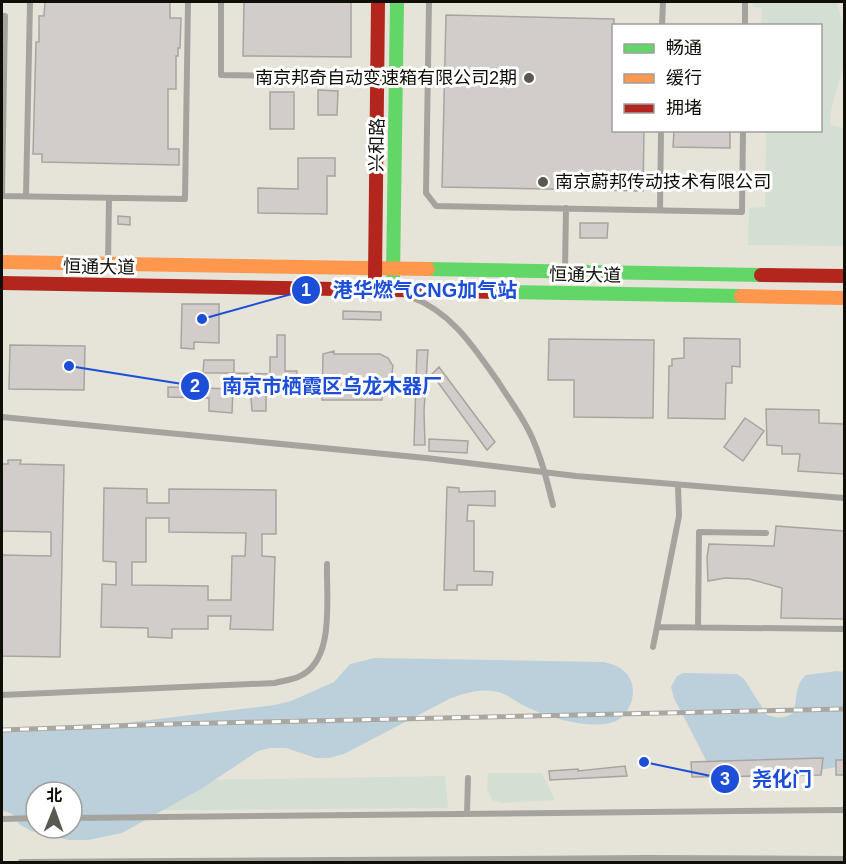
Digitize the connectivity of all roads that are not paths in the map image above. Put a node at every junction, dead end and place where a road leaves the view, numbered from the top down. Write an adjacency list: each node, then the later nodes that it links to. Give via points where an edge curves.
1 (30, 2): 16 (lane)
2 (189, 2): 17 (lane, via 185,199)
3 (221, 2): 12 (lane, via 221,75)
4 (378, 2): 12 (main road, 兴和路)
5 (397, 2): 23 (main road, 兴和路)
6 (429, 2): 18 (lane, via 426,193 436,206)
7 (663, 2): 10 (lane)
8 (745, 2): 11 (lane)
9 (2, 16): 15 (lane)
10 (662, 24)
11 (745, 24)
12 (377, 77): 22 (main road, 兴和路)
13 (661, 132): 19 (lane)
14 (743, 132): 19 (lane, via 742,212)
15 (2, 196): 16 (lane)
16 (26, 196): 17 (lane)
17 (109, 198): 21 (lane)
18 (566, 208): 19 (lane); 24 (lane)
19 (660, 210)
20 (2, 262): 21 (main road, 恒通大道)
21 (108, 263): 22 (main road, 恒通大道)
22 (375, 267): 23 (main road, 恒通大道); 27 (main road, 兴和路)
23 (393, 267): 24 (main road, 恒通大道); 28 (main road, 兴和路)
24 (565, 271): 25 (main road, 恒通大道)
25 (844, 276)
26 (2, 283): 27 (main road, 恒通大道)
27 (374, 289): 28 (main road, 恒通大道)
28 (393, 290): 29 (main road, 恒通大道); 31 (lane, via 427,303 460,330 525,423)
29 (844, 298)
30 (2, 417): 31 (lane)
31 (545, 472): 32 (lane); 34 (lane)
32 (678, 485): 33 (lane); 37 (lane, via 679,516)
33 (844, 498)
34 (553, 505)
35 (766, 533): 38 (lane, via 699,532)
36 (327, 564): 41 (lane, via 326,642 317,662 300,676 274,683)
37 (657, 627): 38 (lane); 40 (lane)
38 (698, 627): 39 (lane)
39 (844, 629)
40 (653, 647)
41 (2, 695)
42 (468, 778): 44 (lane)
43 (844, 810): 44 (lane)
44 (468, 814): 46 (lane)
45 (24, 818): 47 (lane)
46 (84, 818)
47 (2, 819)
48 (844, 859): 49 (lane)
49 (21, 862)

